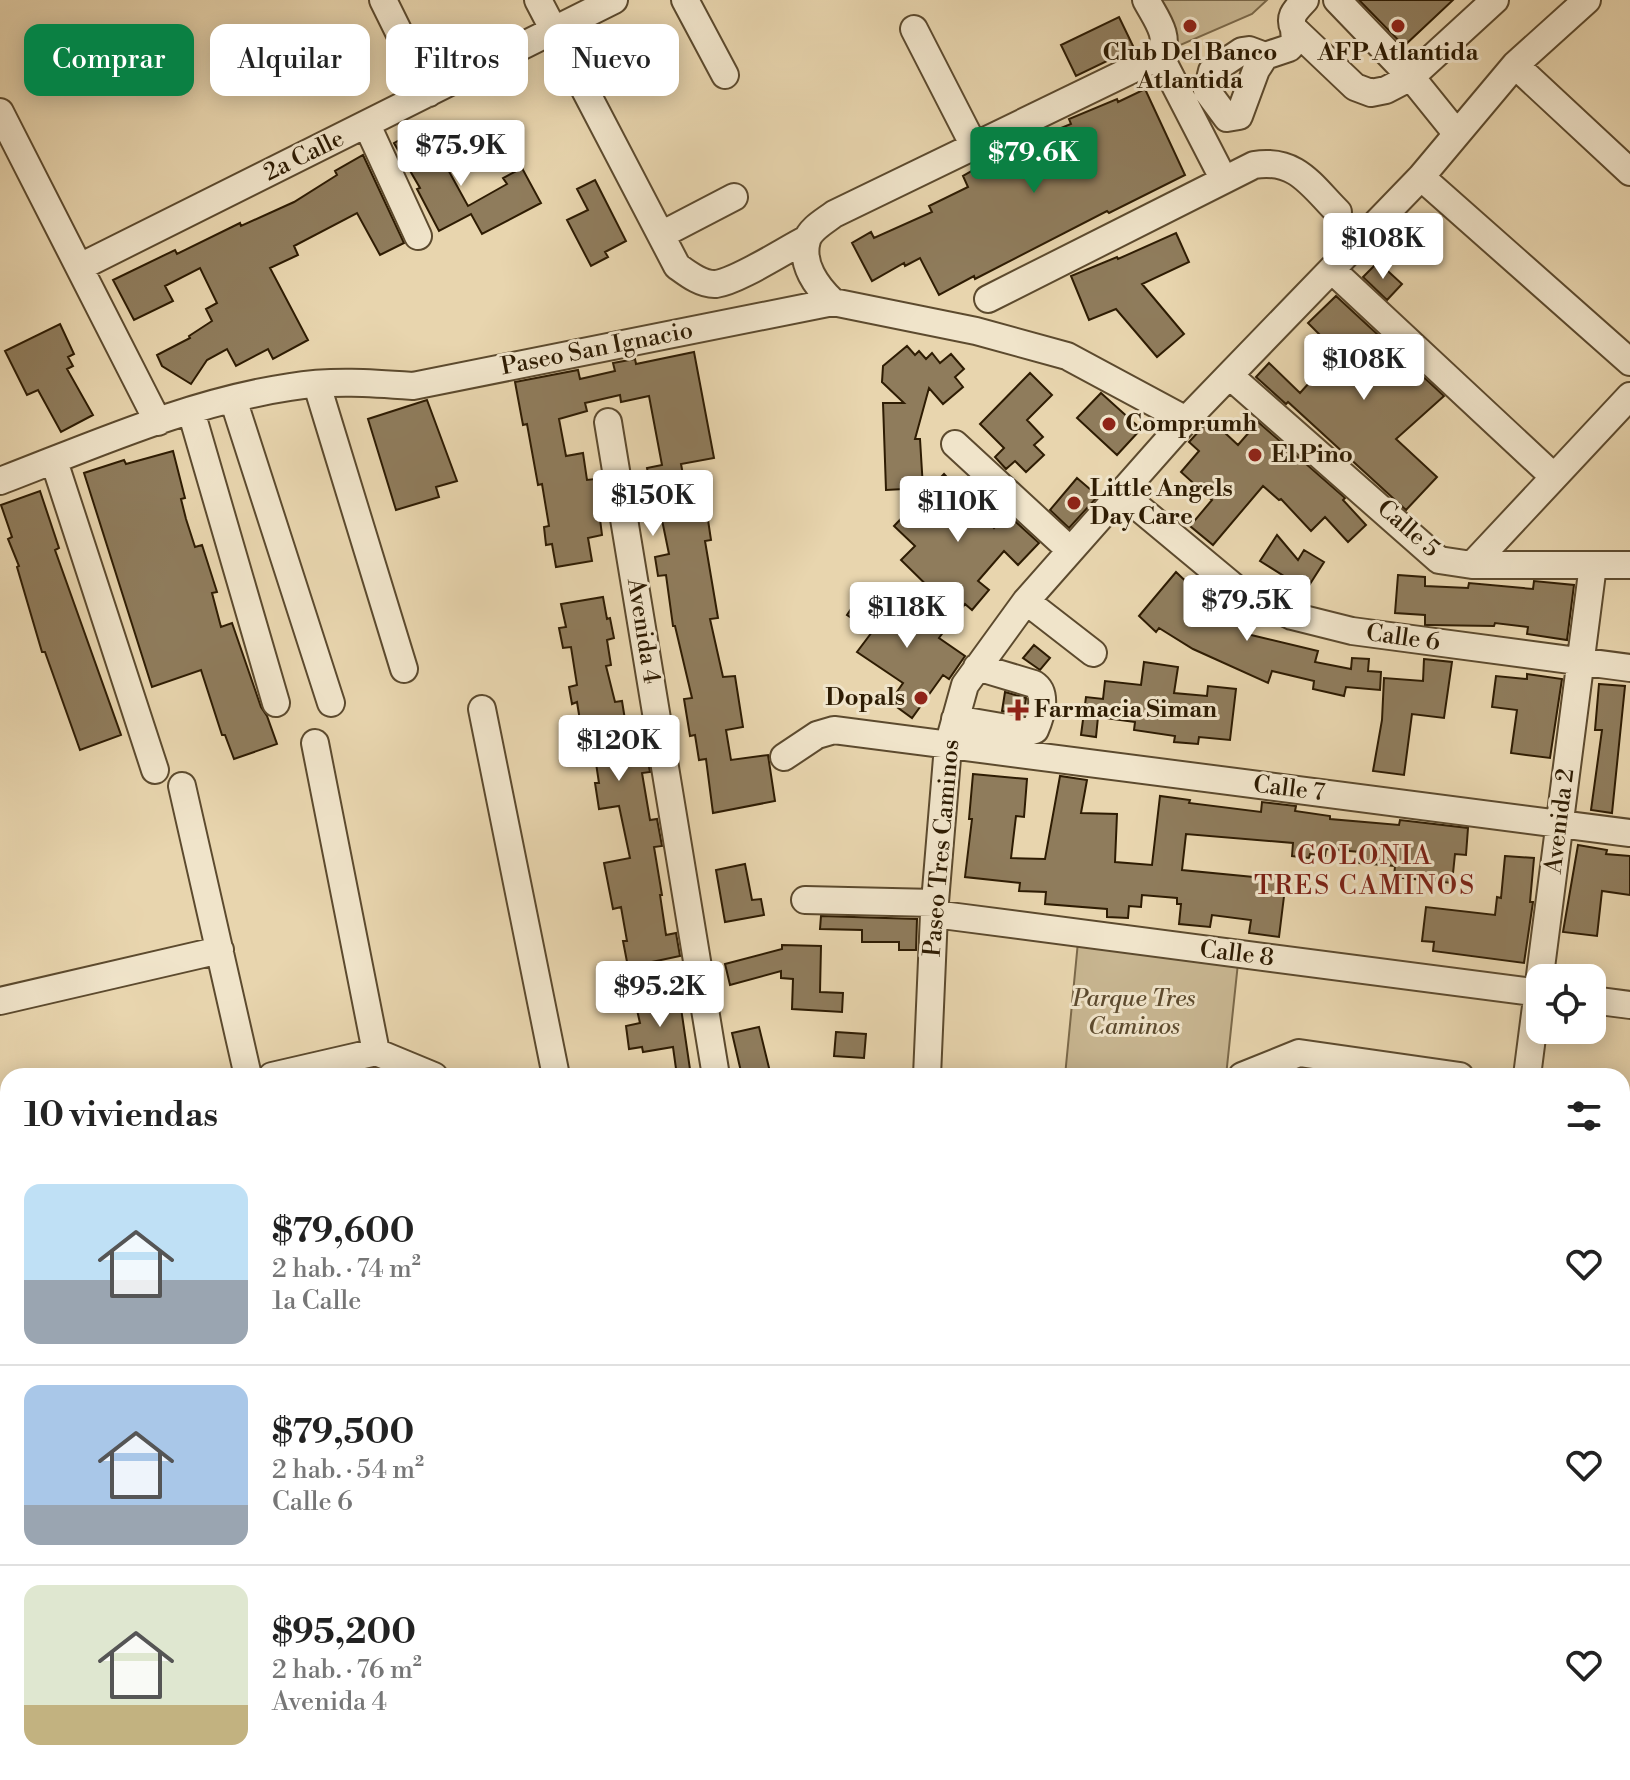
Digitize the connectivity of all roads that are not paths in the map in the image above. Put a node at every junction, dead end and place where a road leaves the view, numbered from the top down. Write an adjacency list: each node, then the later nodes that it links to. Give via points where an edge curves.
1 (383, 0): 10 (street)
2 (538, 0): 11 (street)
3 (614, 0): 12 (street, 2a Calle)
4 (685, 0): 18 (street)
5 (1146, 0): 15 (street, via 1165,36)
6 (1305, 0): 14 (street, via 1292,15)
7 (1337, 0): 19 (street)
8 (1495, 0): 19 (street)
9 (1577, 3): 17 (street, Paseo Tres Caminos)
10 (395, 24)
11 (550, 24)
12 (565, 24)
13 (914, 29): 25 (street)
14 (1294, 29): 16 (street, via 1295,41 1289,48); 19 (street, via 1355,87 1371,93)
15 (1160, 56): 25 (street); 28 (street)
16 (1265, 56)
17 (1515, 65): 24 (street, Paseo Tres Caminos); 26 (street)
18 (725, 75)
19 (1411, 77): 24 (street)
20 (423, 96): 23 (street, 2a Calle)
21 (588, 96): 31 (street)
22 (0, 112): 34 (street)
23 (367, 125): 32 (street); 34 (street, 2a Calle)
24 (1457, 134): 27 (street, Paseo Tres Caminos)
25 (974, 146): 33 (street, via 834,214)
26 (1630, 172)
27 (1421, 177): 35 (street, Paseo Tres Caminos); 38 (street)
28 (1224, 180): 30 (street, via 1254,165 1279,163 1299,173); 36 (street)
29 (734, 197): 31 (street)
30 (1338, 212)
31 (661, 235): 33 (street, via 677,266 714,284)
32 (418, 236)
33 (807, 239): 37 (street, via 811,275)
34 (80, 267): 45 (street)
35 (1332, 270): 39 (street, Paseo Tres Caminos); 49 (street)
36 (988, 299)
37 (833, 302): 40 (street, Paseo San Ignacio, via 413,386); 44 (street, Paseo San Ignacio, via 1067,356)
38 (1630, 362)
39 (1230, 376): 44 (street, Paseo Tres Caminos); 53 (street, Calle 5, via 1439,560)
40 (317, 385): 42 (street, Paseo San Ignacio); 61 (street)
41 (1630, 396): 49 (street)
42 (233, 399): 43 (street, Paseo San Ignacio); 63 (street)
43 (191, 411): 45 (street, Paseo San Ignacio); 62 (street)
44 (1186, 420): 51 (street, Paseo Tres Caminos)
45 (158, 422): 48 (street, Paseo San Ignacio)
46 (608, 422): 87 (street, Avenida 4)
47 (955, 444): 52 (street)
48 (54, 461): 50 (street, Paseo San Ignacio); 69 (street)
49 (1554, 477): 53 (street)
50 (0, 481)
51 (1121, 493): 52 (street, Paseo Tres Caminos); 58 (street, Calle 6, via 1234,587 1292,616 1352,631)
52 (1070, 550): 56 (street, Paseo Tres Caminos)
53 (1472, 565): 54 (street, Calle 5)
54 (1593, 565): 55 (street, Calle 5); 58 (street, Avenida 2)
55 (1630, 565)
56 (1026, 601): 57 (street); 59 (street, Paseo Tres Caminos)
57 (1093, 653)
58 (1581, 662): 60 (street, Calle 6); 71 (street, Avenida 2)
59 (977, 667): 65 (street, Paseo Tres Caminos, via 965,685); 65 (street, via 1041,689 1038,724 1029,732)
60 (1630, 668)
61 (404, 669)
62 (276, 703)
63 (331, 703)
64 (482, 709): 86 (street)
65 (955, 719): 67 (street, Paseo Tres Caminos)
66 (315, 743): 82 (street)
67 (948, 746): 68 (street, Calle 7, via 834,730); 71 (street, Calle 7); 74 (street, Paseo Tres Caminos)
68 (784, 757)
69 (155, 770)
70 (182, 786): 75 (street)
71 (1560, 824): 72 (street, Calle 7); 76 (street, Avenida 2)
72 (1630, 833)
73 (805, 900): 74 (street, Calle 8)
74 (934, 909): 77 (street, Calle 8); 88 (street, Paseo Tres Caminos)
75 (220, 950): 78 (street); 83 (street)
76 (1543, 964)
77 (1526, 991)
78 (0, 1001)
79 (1606, 1002): 80 (street)
80 (1630, 1005)
81 (1532, 1044): 91 (street, Avenida 2)
82 (386, 1062): 84 (street); 85 (street)
83 (246, 1068)
84 (337, 1068)
85 (407, 1068)
86 (554, 1068)
87 (715, 1068)
88 (927, 1068)
89 (1262, 1068): 90 (street, via 1299,1053)
90 (1404, 1068)
91 (1528, 1068)

